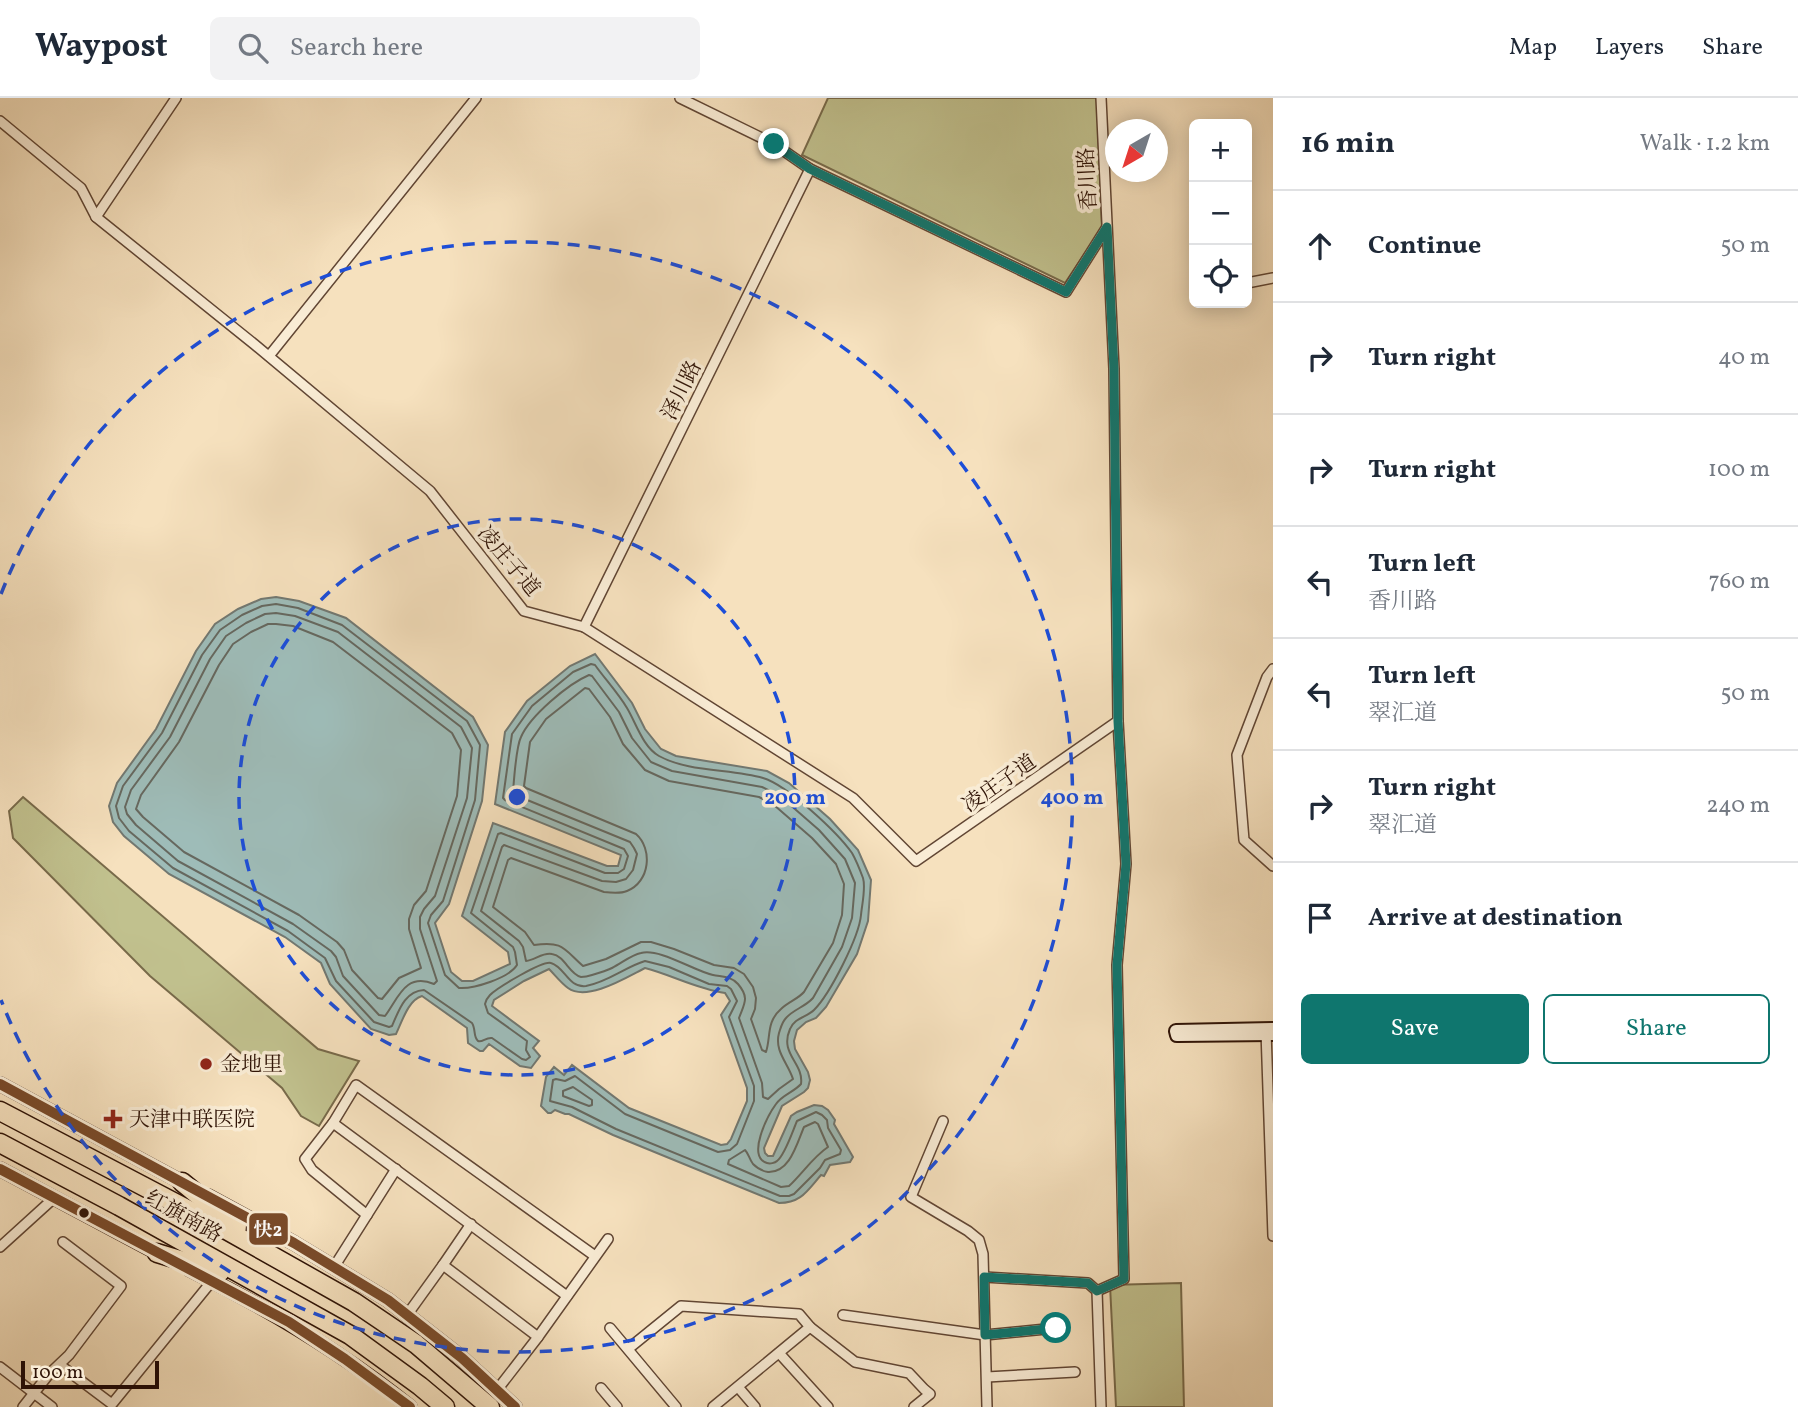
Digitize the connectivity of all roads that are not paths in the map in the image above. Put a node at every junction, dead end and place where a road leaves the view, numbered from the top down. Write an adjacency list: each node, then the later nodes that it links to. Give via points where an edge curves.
1 (176, 98): 7 (street)
2 (476, 98): 11 (street)
3 (680, 98): 6 (street, via 774,144)
4 (1101, 98): 8 (street, 香川路)
5 (0, 121): 7 (street, via 81,188)
6 (810, 169): 8 (street, via 1066,292); 12 (street, 泽川路)
7 (96, 216): 11 (street, 凌庄子道)
8 (1107, 227): 14 (street, 香川路, via 1114,369)
9 (1273, 278): 10 (street)
10 (1252, 282)
11 (269, 356): 12 (street, 凌庄子道, via 430,491 524,611)
12 (584, 627): 14 (street, 凌庄子道, via 853,798 916,861)
13 (1273, 669): 15 (street, via 1237,755 1244,840)
14 (1118, 721): 42 (street, 香川路, via 1126,864 1117,965 1124,1279)
15 (1273, 866)
16 (1270, 1031): 17 (main road); 18 (street)
17 (1176, 1033)
18 (1270, 1056): 30 (street)
19 (0, 1084): 26 (main road)
20 (0, 1111): 35 (highway, 红旗南路)
21 (943, 1121): 39 (street, via 911,1197 979,1240)
22 (333, 1123): 25 (street); 28 (street, via 305,1159); 36 (street, via 356,1085)
23 (0, 1143): 41 (highway, 红旗南路)
24 (0, 1169): 27 (main road)
25 (396, 1169): 28 (street); 29 (street)
26 (182, 1182): 35 (highway); 38 (main road)
27 (54, 1198): 33 (street); 34 (main road)
28 (367, 1215): 38 (street)
29 (471, 1224): 37 (street); 43 (street)
30 (1273, 1236)
31 (608, 1239): 36 (street)
32 (63, 1242): 53 (street, via 121,1286)
33 (0, 1247)
34 (157, 1252): 40 (main road); 41 (highway)
35 (272, 1256): 60 (highway, 红旗南路, via 354,1301)
36 (595, 1256): 43 (street)
37 (443, 1265): 44 (street); 50 (street)
38 (334, 1267): 44 (main road)
39 (984, 1277): 42 (street, via 1088,1283); 49 (street)
40 (212, 1281): 53 (street, via 113,1404); 64 (main road, via 289,1322)
41 (253, 1282): 65 (highway, 红旗南路, via 349,1335)
42 (1097, 1291): 74 (street)
43 (567, 1296): 50 (street)
44 (407, 1315): 60 (main road, via 462,1358)
45 (843, 1315): 49 (street)
46 (810, 1327): 51 (street, via 799,1314 681,1306); 52 (street); 72 (street, via 855,1362 909,1373 930,1394)
47 (610, 1328): 51 (street)
48 (1056, 1328): 49 (street)
49 (985, 1335): 56 (street)
50 (538, 1338): 60 (street)
51 (628, 1349): 61 (street)
52 (779, 1353): 57 (street); 71 (street)
53 (60, 1365): 59 (street)
54 (0, 1367): 59 (street)
55 (1075, 1372): 56 (street)
56 (986, 1377): 73 (street)
57 (738, 1387): 69 (street); 70 (street)
58 (601, 1388): 67 (street)
59 (34, 1393): 62 (street); 63 (street)
60 (494, 1399): 66 (main road)
61 (673, 1403): 68 (street)
62 (23, 1407)
63 (52, 1407)
64 (410, 1407)
65 (445, 1407)
66 (515, 1407)
67 (617, 1407)
68 (662, 1407)
69 (713, 1407)
70 (755, 1407)
71 (828, 1407)
72 (914, 1407)
73 (987, 1407)
74 (1101, 1407)

